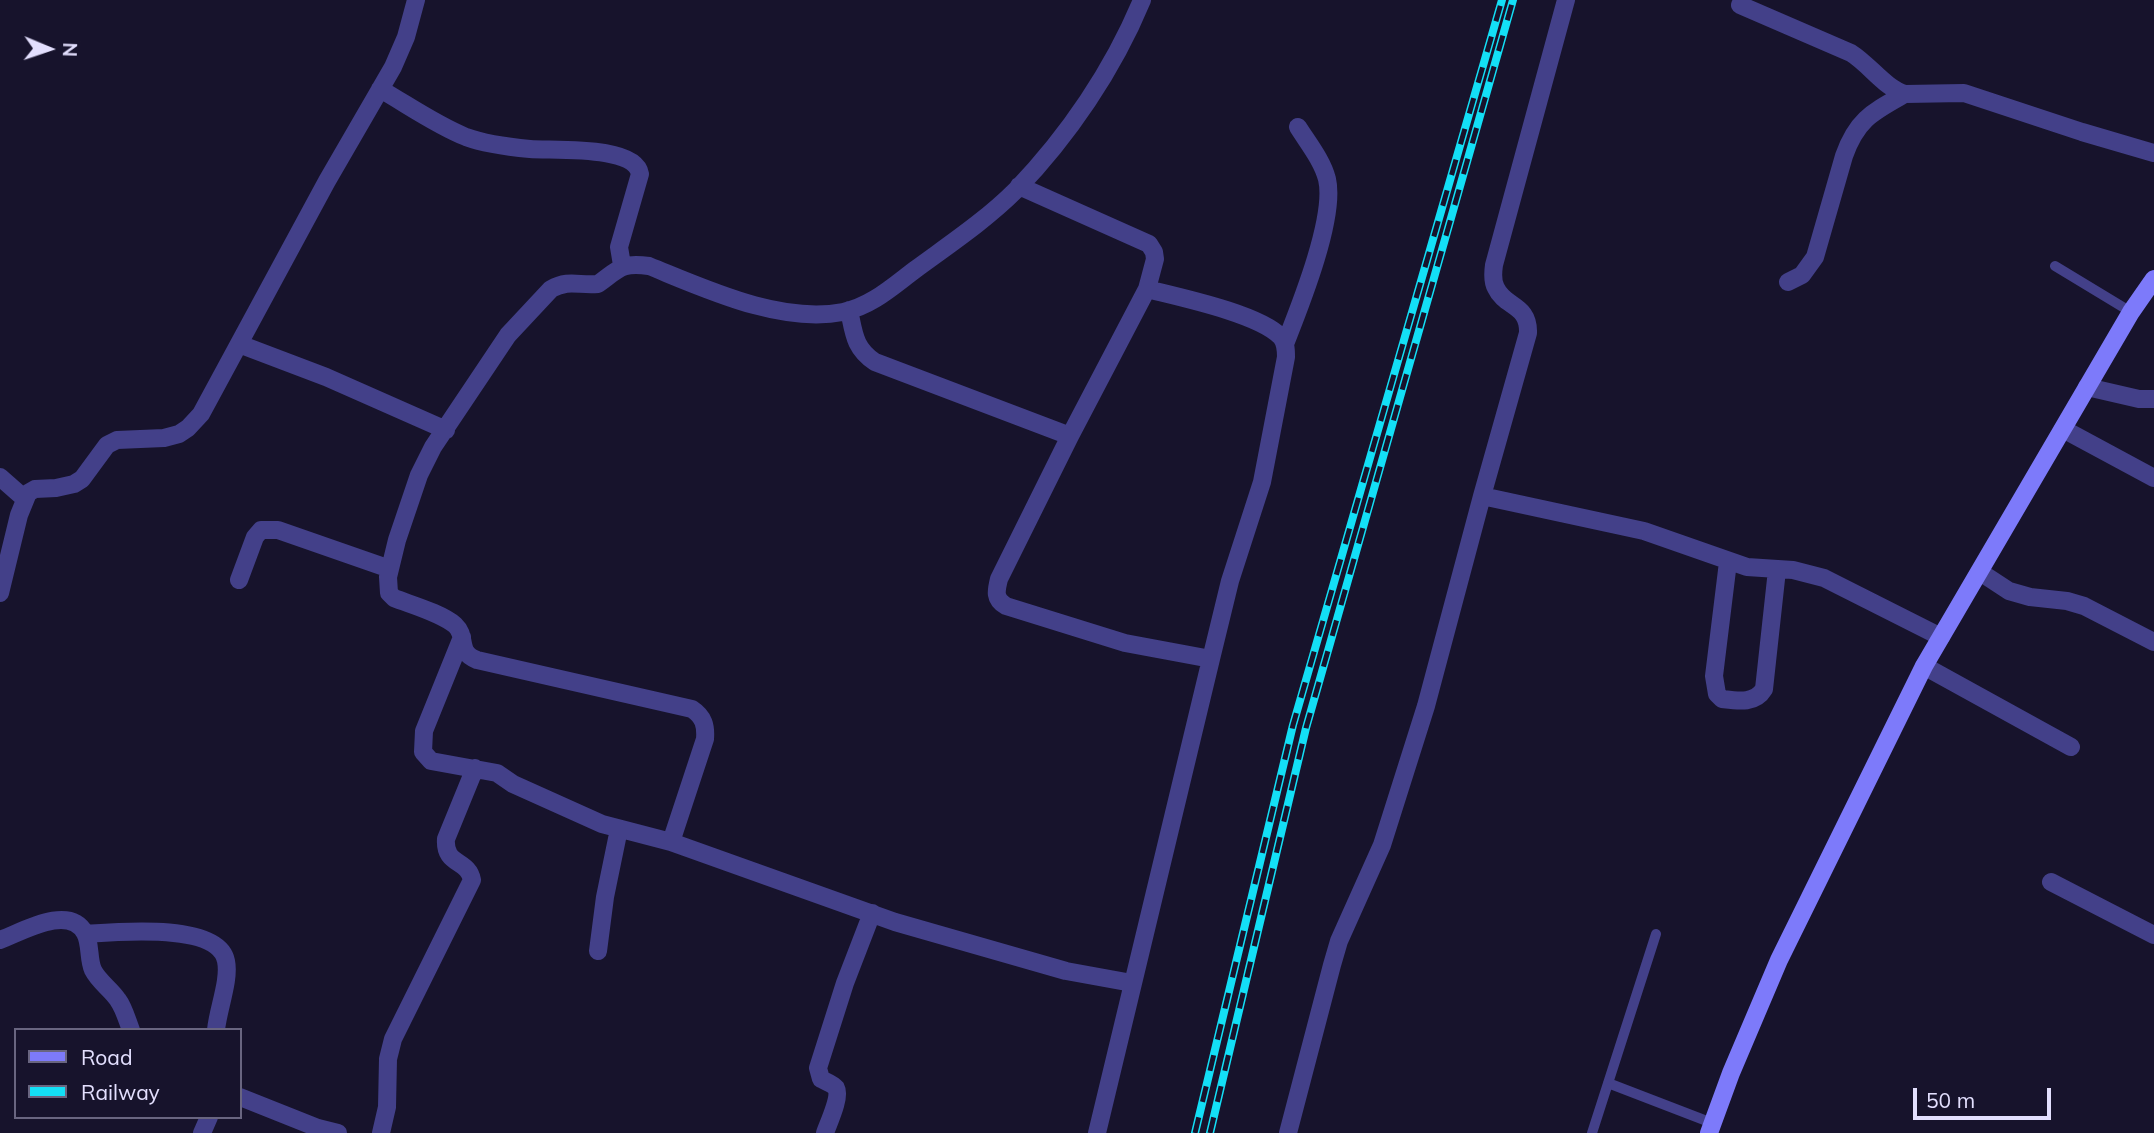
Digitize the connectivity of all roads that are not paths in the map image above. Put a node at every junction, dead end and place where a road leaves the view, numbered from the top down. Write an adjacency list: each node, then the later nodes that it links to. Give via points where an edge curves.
1 (416, 0): 5 (street, via 406,37)
2 (1142, 0): 9 (street, via 1110,63 1060,140)
3 (1566, 0): 26 (street, via 1494,265 1495,287 1529,324)
4 (1740, 5): 6 (street, via 1851,53 1887,85)
5 (380, 89): 10 (street, via 468,138 530,149 603,153 634,162 640,174 619,247); 17 (street)
6 (1905, 94): 8 (street, via 1964,93); 13 (street, via 1858,125 1849,140 1815,257 1802,275)
7 (1298, 127): 18 (street, via 1320,162 1329,192 1313,267)
8 (2154, 153)
9 (1019, 186): 14 (street, via 1149,244 1155,260); 15 (street, via 974,228 866,305)
10 (622, 265): 15 (street, via 649,266 759,307 813,314); 22 (street, via 598,284 566,283 551,289 508,335)
11 (2055, 266): 16 (lane)
12 (2154, 279): 16 (main road)
13 (1788, 282)
14 (1147, 289): 18 (street, via 1251,320 1271,329); 23 (street)
15 (849, 310): 23 (street, via 857,342 863,354 875,362)
16 (2131, 312): 19 (main road)
17 (239, 344): 22 (street); 27 (street, via 201,414 188,428 164,438 117,440 107,445 74,484 35,489)
18 (1285, 344): 37 (street, via 1262,481)
19 (2087, 387): 20 (street); 21 (main road)
20 (2154, 399)
21 (2063, 429): 25 (street); 31 (main road)
22 (446, 430): 29 (street, via 419,475)
23 (1070, 436): 37 (street, via 999,579 999,602 1125,643)
24 (0, 477): 27 (street)
25 (2154, 478)
26 (1482, 496): 28 (street, via 1644,531); 60 (street, via 1426,706 1382,845 1336,953)
27 (24, 499): 33 (street)
28 (1728, 562): 30 (street); 30 (street, via 1714,676 1722,699 1753,700 1764,690)
29 (390, 569): 32 (street, via 270,529 255,537); 34 (street, via 387,587 394,598 446,619)
30 (1777, 570): 35 (street, via 1824,578)
31 (1980, 572): 35 (main road); 36 (street, via 2009,591 2084,606)
32 (239, 580)
33 (0, 593)
34 (462, 637): 40 (street, via 422,746 425,757 432,761); 42 (street, via 465,652 477,660 692,709 700,715 705,739)
35 (1941, 637): 38 (main road)
36 (2154, 642)
37 (1210, 659): 50 (street)
38 (1924, 666): 39 (street); 55 (main road, via 1779,960)
39 (2071, 747)
40 (475, 768): 41 (street, via 497,773); 57 (street, via 446,839 451,859 466,869 472,880 393,1039)
41 (619, 829): 42 (street); 49 (street)
42 (671, 842): 44 (street)
43 (2050, 882): 47 (street)
44 (872, 912): 50 (street, via 1045,965); 58 (street, via 818,1068 821,1079 837,1091)
45 (86, 934): 48 (street, via 72,922 44,922); 51 (street, via 93,970 116,997); 52 (street, via 178,933 215,945 224,954 227,970)
46 (1656, 934): 53 (lane)
47 (2154, 935)
48 (0, 940)
49 (598, 951)
50 (1132, 984): 59 (street)
51 (130, 1028)
52 (216, 1028)
53 (1608, 1083): 55 (lane); 61 (lane)
54 (242, 1098): 56 (street)
55 (1710, 1128)
56 (338, 1133)
57 (381, 1133)
58 (825, 1133)
59 (1097, 1133)
60 (1288, 1133)
61 (1592, 1133)

